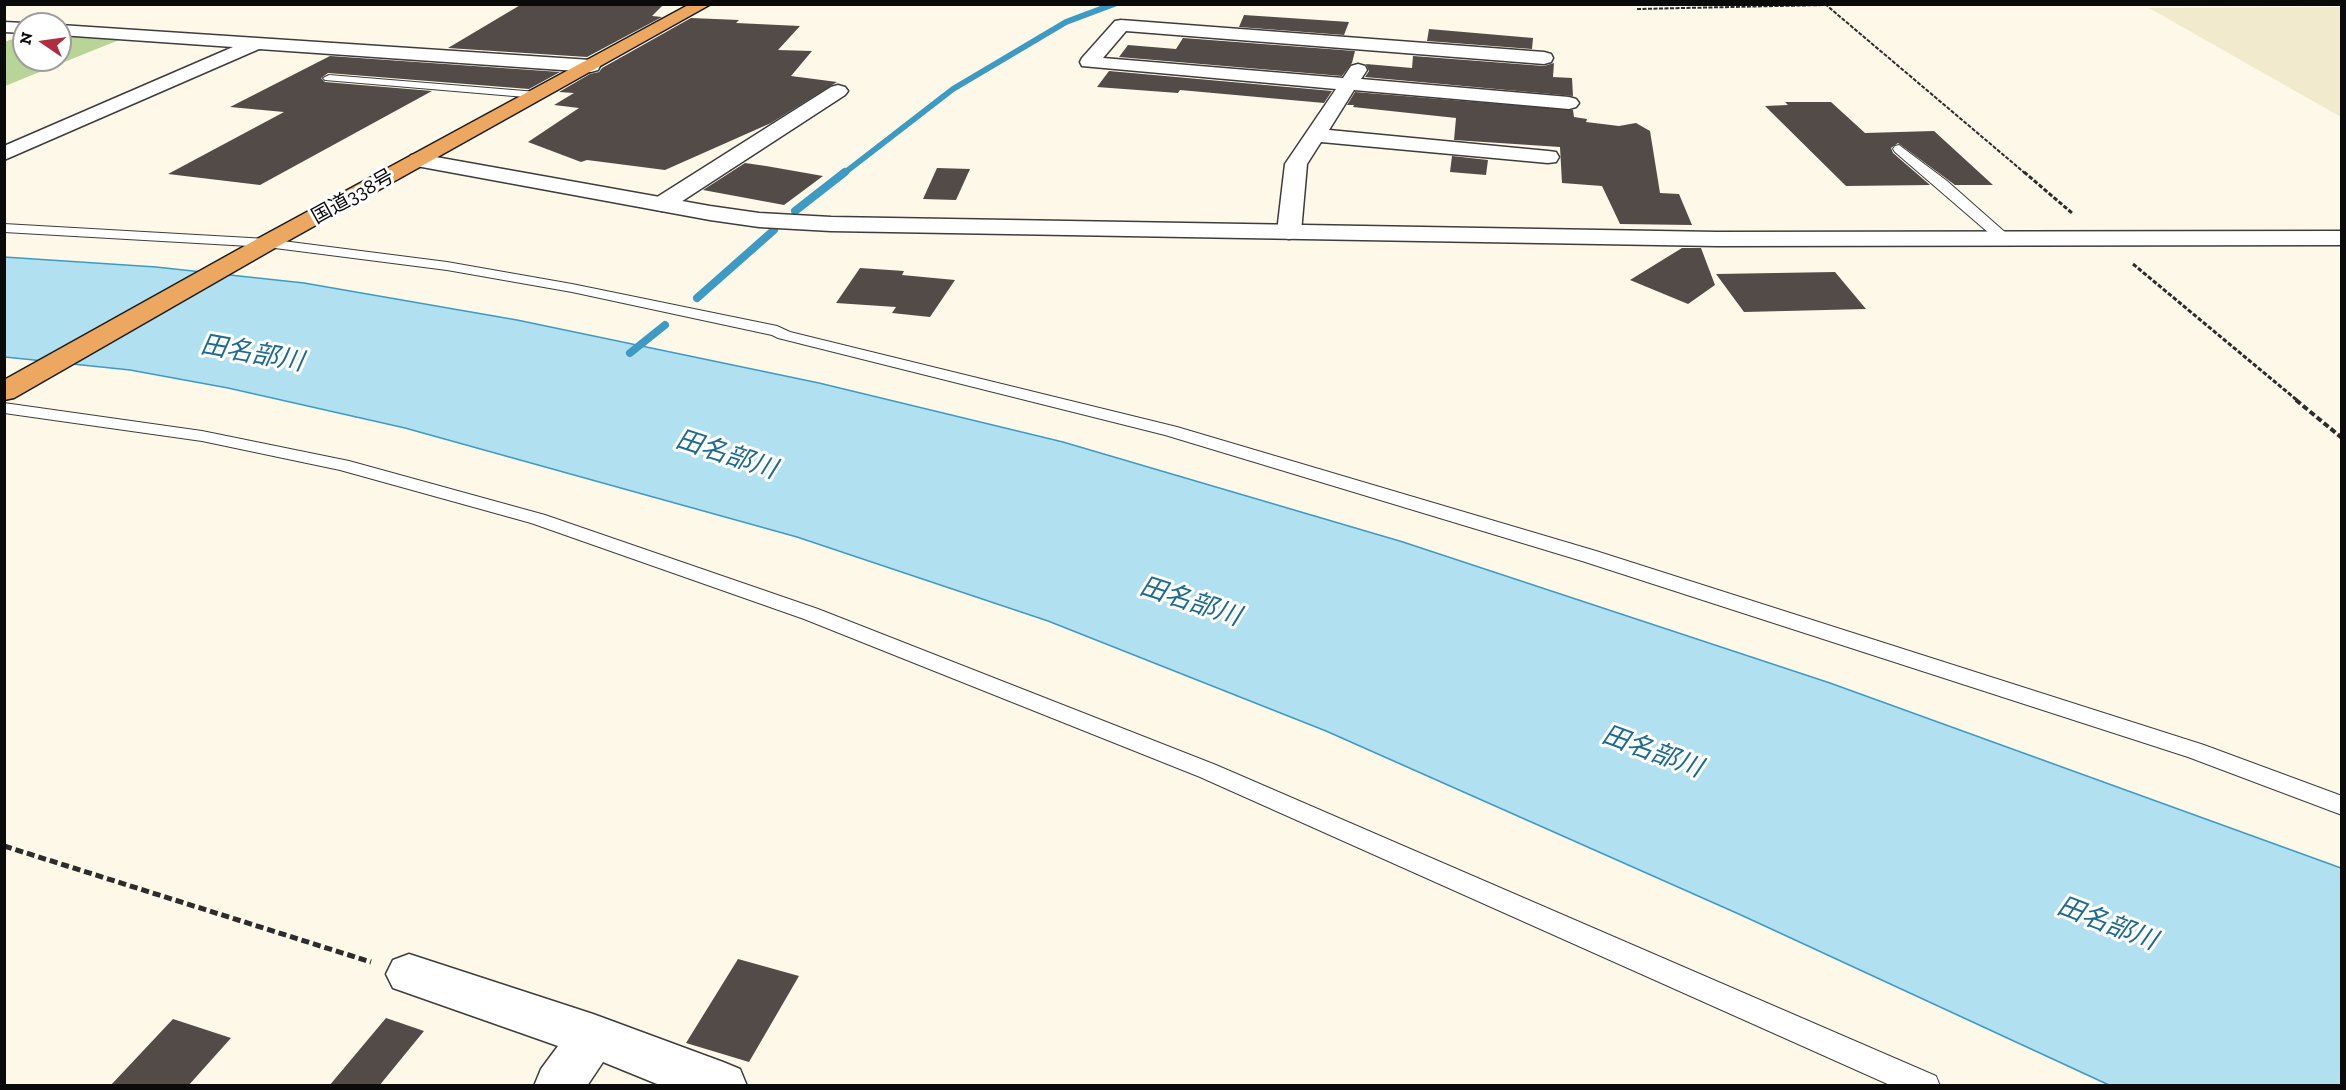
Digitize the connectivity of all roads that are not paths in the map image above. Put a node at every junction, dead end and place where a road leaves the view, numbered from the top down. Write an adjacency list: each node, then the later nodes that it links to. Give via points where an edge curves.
1 (703, 4): 6 (highway, 国道338号)
2 (72, 31): 3 (street)
3 (258, 42): 6 (street); 14 (street)
4 (1369, 44): 5 (street); 8 (street, via 1363,63); 8 (street, via 1121,25 1089,62)
5 (1544, 58)
6 (591, 66): 10 (highway, 国道338号)
7 (329, 78): 10 (lane)
8 (1347, 85): 11 (street); 12 (street)
9 (838, 91): 17 (street)
10 (537, 95): 16 (highway, 国道338号)
11 (1569, 103)
12 (1315, 135): 15 (street); 19 (street, via 1296,164)
13 (1899, 149): 20 (lane)
14 (4, 154)
15 (1548, 157)
16 (419, 160): 17 (street); 22 (highway, 国道338号)
17 (662, 204): 19 (street, via 759,220 831,224)
18 (4, 228): 22 (lane)
19 (1289, 232): 20 (street, via 1717,239)
20 (2002, 237): 21 (street)
21 (2342, 238)
22 (259, 248): 23 (highway, 国道338号); 25 (lane, via 447,266 637,301 777,331 1171,431 1611,563 2196,752)
23 (4, 392)
24 (4, 408): 30 (lane, via 202,436 343,465 538,519 811,614 1208,771)
25 (2342, 806)
26 (409, 974): 27 (street)
27 (593, 1036): 28 (street); 29 (street)
28 (558, 1086)
29 (723, 1086)
30 (1926, 1086)

